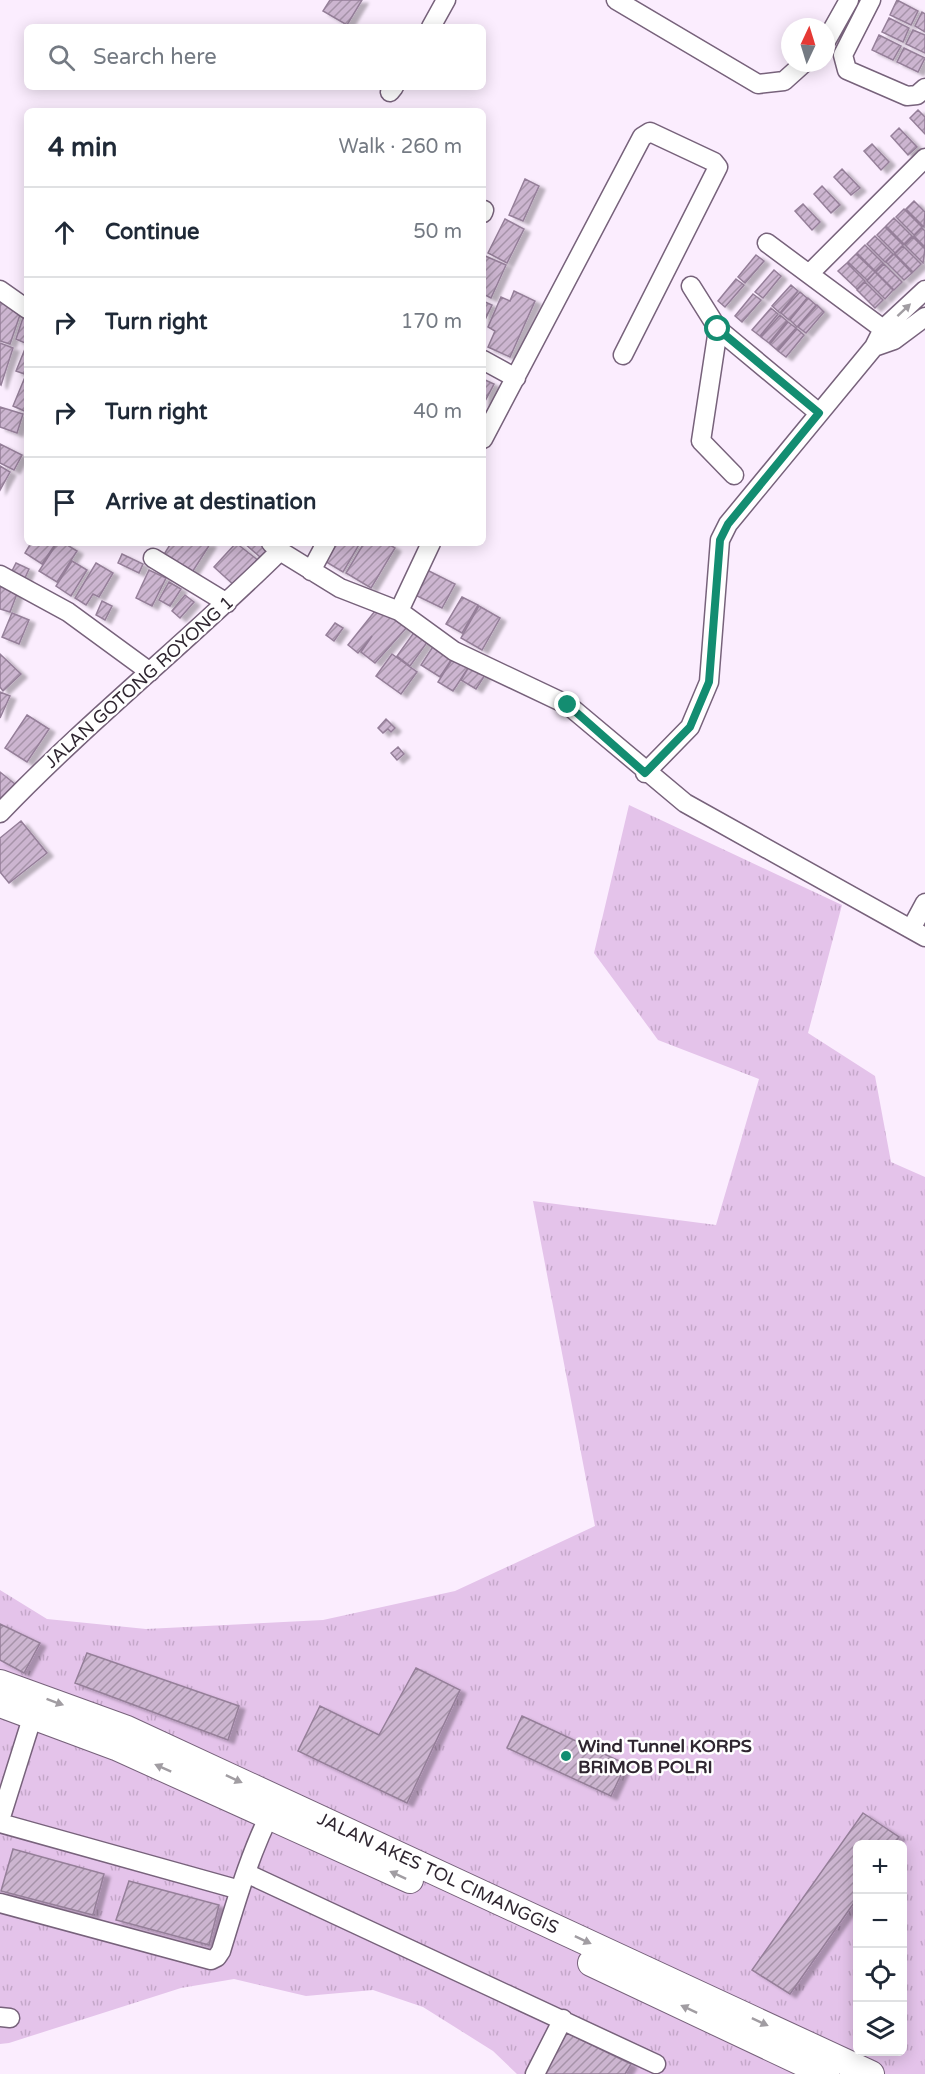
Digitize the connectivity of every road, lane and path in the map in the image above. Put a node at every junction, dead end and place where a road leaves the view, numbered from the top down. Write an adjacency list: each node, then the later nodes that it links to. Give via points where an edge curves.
1 (446, 0): 5 (street)
2 (616, 0): 7 (street, via 758,84 784,81)
3 (849, 0): 6 (street)
4 (871, 0): 8 (street, via 843,55 843,64 848,70 907,96 917,95)
5 (432, 24)
6 (835, 25)
7 (794, 72)
8 (925, 87)
9 (925, 158): 11 (street)
10 (767, 243): 11 (street)
11 (809, 274): 18 (street)
12 (691, 286): 17 (street)
13 (0, 290): 15 (street)
14 (925, 290): 18 (street, one-way to 14)
15 (24, 307)
16 (925, 317): 19 (street, via 894,340)
17 (718, 329): 23 (street); 25 (street, via 701,441)
18 (883, 329): 19 (street)
19 (874, 347): 23 (street)
20 (623, 355): 22 (street, via 718,167 650,132 642,137)
21 (486, 362): 22 (street)
22 (516, 378): 24 (street)
23 (819, 413): 35 (street, via 728,524 720,540 709,682 690,727)
24 (486, 433)
25 (734, 475)
26 (324, 546): 30 (street)
27 (430, 546): 33 (street)
28 (275, 547): 30 (street); 32 (street, JALAN GOTONG ROYONG 1)
29 (153, 558): 32 (street)
30 (311, 571): 33 (street, via 340,588)
31 (0, 575): 34 (street, via 68,612)
32 (227, 603): 34 (street, JALAN GOTONG ROYONG 1)
33 (399, 612): 35 (street, via 454,651 568,705)
34 (150, 672): 36 (street, JALAN GOTONG ROYONG 1, via 38,773)
35 (645, 773): 38 (street, via 684,803)
36 (0, 813)
37 (925, 903): 38 (street)
38 (918, 933)
39 (0, 1683): 42 (main road, JALAN AKES TOL CIMANGGIS, one-way to 42, via 127,1729)
40 (0, 1704): 41 (main road)
41 (33, 1715): 42 (main road, one-way to 41); 43 (street)
42 (274, 1807): 44 (street); 49 (main road, one-way to 42); 50 (main road, JALAN AKES TOL CIMANGGIS, one-way to 50)
43 (0, 1821): 44 (street)
44 (243, 1882): 45 (street, via 221,1951 211,1960); 46 (street)
45 (0, 1903)
46 (563, 2019): 47 (street); 48 (street)
47 (656, 2064)
48 (535, 2074)
49 (826, 2074)
50 (871, 2074)

